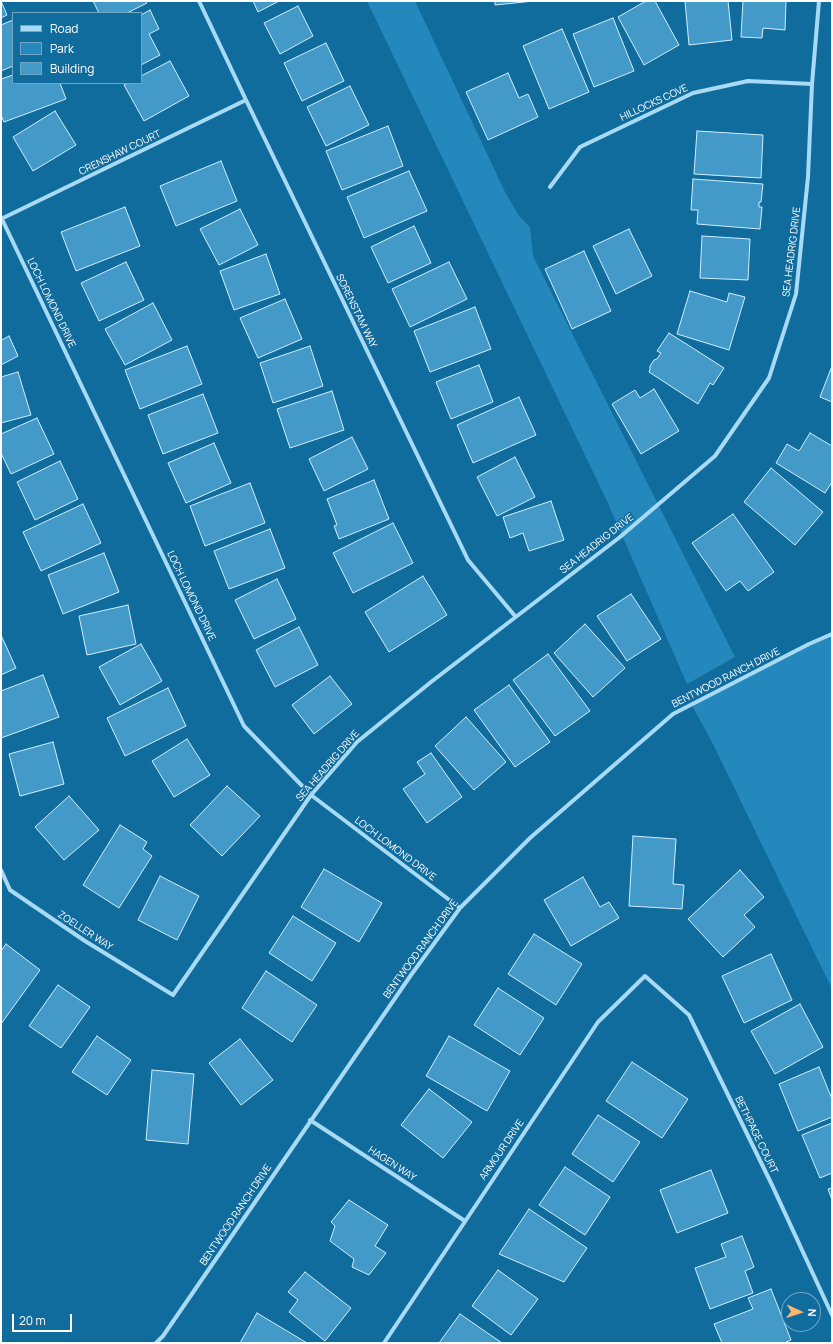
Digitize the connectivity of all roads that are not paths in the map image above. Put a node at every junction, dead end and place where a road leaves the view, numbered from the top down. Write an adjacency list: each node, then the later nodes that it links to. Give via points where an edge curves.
1 (199, 1): 4 (street, SORENSTAM WAY)
2 (818, 1): 3 (street, SEA HEADRIG DRIVE)
3 (812, 84): 5 (street, HILLOCKS COVE, via 748,81 693,93 580,147); 7 (street, SEA HEADRIG DRIVE, via 808,177 796,294 769,378 715,456 620,537)
4 (246, 100): 6 (street, CRENSHAW COURT); 7 (street, SORENSTAM WAY, via 468,560)
5 (550, 187)
6 (1, 218): 9 (street, LOCH LOMOND DRIVE, via 244,726)
7 (515, 616): 9 (street, SEA HEADRIG DRIVE, via 358,742)
8 (832, 634): 11 (street, BENTWOOD RANCH DRIVE, via 673,714 530,838)
9 (311, 795): 11 (street, LOCH LOMOND DRIVE); 13 (street, SEA HEADRIG DRIVE)
10 (1, 870): 13 (street, ZOELLER WAY, via 10,890 85,941)
11 (460, 908): 14 (street, BENTWOOD RANCH DRIVE)
12 (645, 976): 15 (street, ARMOUR DRIVE, via 598,1022); 16 (street, BETHPAGE COURT, via 689,1015)
13 (173, 995)
14 (310, 1120): 15 (street, HAGEN WAY); 17 (street, BENTWOOD RANCH DRIVE)
15 (465, 1221): 18 (street, ARMOUR DRIVE)
16 (832, 1315)
17 (156, 1343)
18 (384, 1343)

